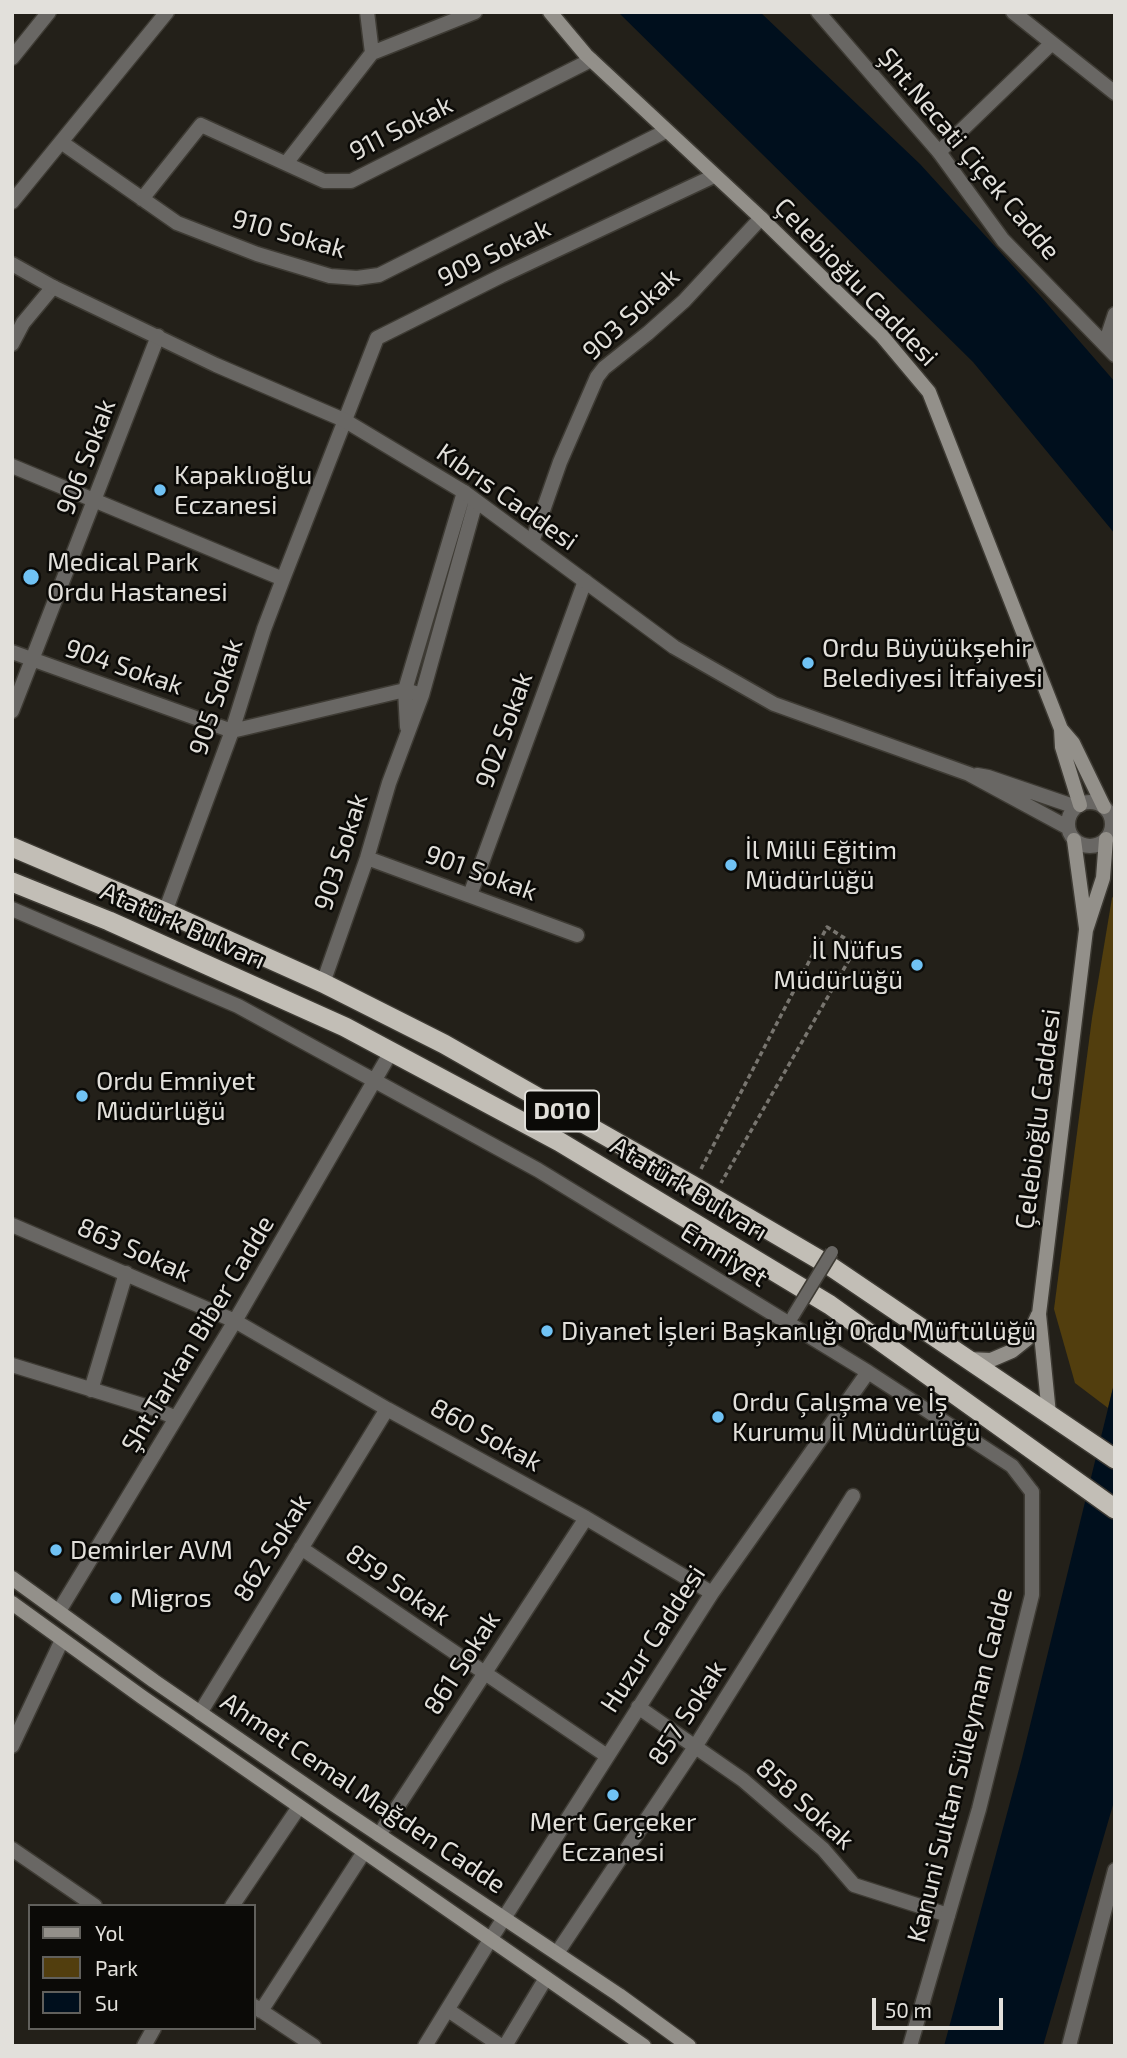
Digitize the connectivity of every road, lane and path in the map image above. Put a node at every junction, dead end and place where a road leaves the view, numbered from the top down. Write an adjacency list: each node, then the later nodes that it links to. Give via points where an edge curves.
1 (49, 12): 10 (street)
2 (167, 12): 14 (street)
3 (367, 12): 9 (street)
4 (475, 12): 9 (street)
5 (550, 12): 11 (main road, Çelebioğlu Caddesi)
6 (818, 12): 15 (street, Şht.Necati Çiçek Cadde)
7 (1013, 12): 8 (street)
8 (1052, 43): 12 (street); 15 (street)
9 (372, 53): 16 (street)
10 (12, 58)
11 (591, 60): 13 (main road, Çelebioğlu Caddesi); 16 (street, 911 Sokak, via 351,181 324,181)
12 (1115, 93)
13 (666, 131): 17 (main road, Çelebioğlu Caddesi); 18 (street, 910 Sokak, via 379,275 356,278 330,276 257,254 177,223)
14 (61, 142): 18 (street, 910 Sokak); 19 (street)
15 (939, 152): 26 (street, Şht.Necati Çiçek Cadde, via 1003,240)
16 (286, 162): 18 (street, 911 Sokak, via 201,125)
17 (713, 176): 20 (main road, Çelebioğlu Caddesi); 27 (street, 909 Sokak, via 377,338)
18 (142, 199)
19 (12, 202)
20 (761, 218): 32 (street, 903 Sokak, via 684,301 597,377); 40 (main road, Çelebioğlu Caddesi, via 882,336 929,392)
21 (12, 264): 22 (street, Kıbrıs Caddesi)
22 (53, 287): 24 (street, Kıbrıs Caddesi); 25 (street)
23 (1115, 314): 26 (street)
24 (158, 336): 27 (street, Kıbrıs Caddesi); 30 (street, 906 Sokak)
25 (12, 344)
26 (1110, 349)
27 (344, 420): 29 (street, Kıbrıs Caddesi); 33 (street, 905 Sokak)
28 (12, 466): 30 (street)
29 (464, 492): 31 (street, Kıbrıs Caddesi); 37 (street, 903 Sokak)
30 (96, 501): 33 (street); 36 (street, 906 Sokak)
31 (476, 501): 32 (street, Kıbrıs Caddesi); 38 (street, 903 Sokak)
32 (532, 542): 34 (street, Kıbrıs Caddesi)
33 (283, 579): 41 (street, 905 Sokak)
34 (585, 581): 43 (street, Kıbrıs Caddesi, via 674,647 774,704); 51 (street, 902 Sokak)
35 (12, 652): 36 (street, 904 Sokak)
36 (32, 660): 39 (street, 906 Sokak); 41 (street, 904 Sokak)
37 (405, 690): 38 (street); 41 (street); 42 (street, 903 Sokak)
38 (422, 695): 42 (street, 903 Sokak)
39 (12, 711)
40 (1061, 729): 44 (main road, Çelebioğlu Caddesi); 45 (main road, Çelebioğlu Caddesi, via 1073,743)
41 (232, 732): 53 (street, 905 Sokak)
42 (407, 736): 49 (street, 903 Sokak)
43 (969, 774): 44 (street, Kıbrıs Caddesi); 47 (street, Kıbrıs Caddesi)
44 (1078, 806): 45 (street, via 1090,802); 47 (street, via 1068,819)
45 (1104, 807): 46 (street)
46 (1111, 830): 47 (street, via 1101,844 1087,846); 54 (main road, Çelebioğlu Caddesi, via 1103,878)
47 (1071, 834): 54 (main road, Çelebioğlu Caddesi)
48 (12, 848): 53 (highway, Atatürk Bulvarı / D010)
49 (367, 858): 51 (street, 901 Sokak); 56 (street, 903 Sokak)
50 (12, 882): 57 (highway, Atatürk Bulvarı / D010, via 109,921)
51 (470, 895): 55 (street, 901 Sokak)
52 (12, 909): 58 (street, Emniyet, via 238,1006)
53 (165, 912): 56 (highway, Atatürk Bulvarı / D010)
54 (1086, 930): 64 (main road, Çelebioğlu Caddesi)
55 (578, 935)
56 (323, 983): 59 (highway, Atatürk Bulvarı / D010, via 444,1044)
57 (391, 1052): 58 (street, Şht.Tarkan Biber Cadde); 66 (highway, Atatürk Bulvarı / D010, via 560,1142)
58 (375, 1080): 67 (street, Şht.Tarkan Biber Cadde); 68 (street, Emniyet, via 538,1170)
59 (692, 1185): 60 (highway, Atatürk Bulvarı / D010); 60 (path, via 827,928 856,946)
60 (713, 1197): 69 (highway, Atatürk Bulvarı / D010, via 803,1242)
61 (12, 1225): 63 (street, 863 Sokak)
62 (832, 1252): 65 (street, bridge)
63 (126, 1273): 67 (street, 863 Sokak); 72 (street)
64 (1038, 1314): 69 (main road, via 1027,1339 1012,1351 991,1360); 74 (main road)
65 (793, 1315)
66 (843, 1315): 68 (street); 79 (highway, Atatürk Bulvarı / D010)
67 (235, 1321): 73 (street, 860 Sokak); 75 (street, Şht.Tarkan Biber Cadde)
68 (821, 1344): 71 (street, Emniyet)
69 (967, 1359): 74 (highway, Atatürk Bulvarı / D010)
70 (12, 1364): 72 (street)
71 (868, 1372): 77 (street, Emniyet, via 1012,1466); 83 (street, Huzur Caddesi)
72 (91, 1390): 75 (street)
73 (387, 1409): 80 (street, 860 Sokak); 81 (street, 862 Sokak)
74 (1049, 1414): 76 (highway, Atatürk Bulvarı / D010)
75 (176, 1418): 85 (street, Şht.Tarkan Biber Cadde)
76 (1115, 1459)
77 (1032, 1492): 100 (street, Kanuni Sultan Süleyman Cadde, via 1032,1595)
78 (853, 1496): 91 (street, 857 Sokak)
79 (1115, 1509)
80 (586, 1518): 83 (street, 860 Sokak); 87 (street, 861 Sokak)
81 (301, 1548): 87 (street, 859 Sokak); 89 (street, 862 Sokak)
82 (12, 1578): 85 (main road, Ahmet Cemal Mağden Cadde)
83 (712, 1593): 88 (street, Huzur Caddesi)
84 (12, 1603): 86 (main road, Ahmet Cemal Mağden Cadde)
85 (60, 1611): 89 (main road, Ahmet Cemal Mağden Cadde)
86 (62, 1640): 90 (street); 93 (main road, Ahmet Cemal Mağden Cadde)
87 (485, 1675): 92 (street, 859 Sokak); 94 (street, 861 Sokak)
88 (638, 1707): 91 (street, 858 Sokak); 92 (street, Huzur Caddesi)
89 (200, 1713): 94 (main road, Ahmet Cemal Mağden Cadde)
90 (12, 1746)
91 (695, 1747): 100 (street, 858 Sokak, via 783,1814 855,1885); 103 (street, 857 Sokak)
92 (607, 1756): 101 (street, Huzur Caddesi)
93 (299, 1807): 96 (main road, Ahmet Cemal Mağden Cadde); 99 (street)
94 (379, 1835): 101 (main road, Ahmet Cemal Mağden Cadde)
95 (12, 1849): 98 (street)
96 (364, 1852): 102 (main road, Ahmet Cemal Mağden Cadde); 105 (street)
97 (1115, 1870): 115 (street)
98 (92, 1904)
99 (233, 1904)
100 (948, 1915): 114 (street, Kanuni Sultan Süleyman Cadde)
101 (504, 1917): 102 (street, Huzur Caddesi); 103 (main road, Ahmet Cemal Mağden Cadde)
102 (490, 1940): 104 (main road, Ahmet Cemal Mağden Cadde); 106 (street, Huzur Caddesi)
103 (557, 1953): 113 (main road, Ahmet Cemal Mağden Cadde)
104 (546, 1978): 111 (street); 112 (main road, Ahmet Cemal Mağden Cadde)
105 (257, 2008): 109 (street)
106 (448, 2010): 110 (street, Huzur Caddesi); 111 (street)
107 (153, 2030): 108 (street)
108 (144, 2046)
109 (314, 2046)
110 (425, 2046)
111 (503, 2046)
112 (644, 2046)
113 (689, 2046)
114 (910, 2046)
115 (1069, 2046)

